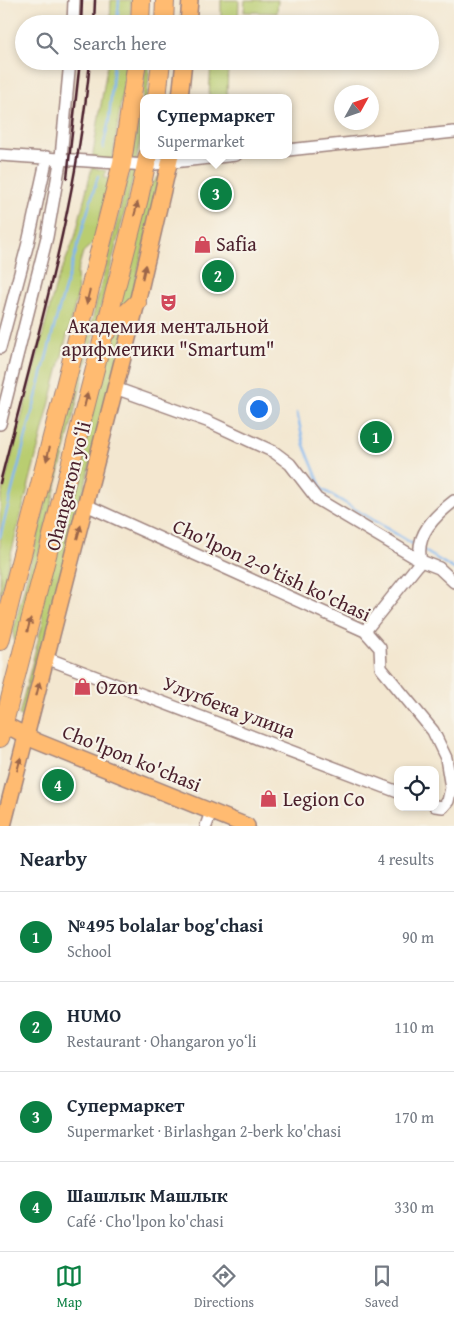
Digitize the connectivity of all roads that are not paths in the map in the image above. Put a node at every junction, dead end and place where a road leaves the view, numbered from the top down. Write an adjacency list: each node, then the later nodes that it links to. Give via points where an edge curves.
1 (74, 0): 5 (street)
2 (141, 0): 6 (highway)
3 (165, 0): 7 (highway)
4 (190, 0): 8 (main road)
5 (73, 15)
6 (140, 15)
7 (164, 15)
8 (189, 15)
9 (69, 70): 19 (street)
10 (136, 70): 22 (highway, Ohangaron yoʻli)
11 (159, 70): 13 (highway)
12 (183, 70): 14 (main road)
13 (157, 94)
14 (180, 94)
15 (454, 132): 16 (street)
16 (292, 150)
17 (0, 155): 18 (street)
18 (47, 157): 19 (street); 23 (street)
19 (61, 157): 22 (street); 25 (street, via 46,243)
20 (170, 159): 21 (street); 24 (main road, Ohangaron yoʻli, one-way to 20)
21 (147, 160): 22 (street); 26 (highway, Ohangaron yoʻli, one-way to 21)
22 (122, 163): 35 (highway, Ohangaron yoʻli, one-way to 35)
23 (11, 304): 25 (street); 27 (street)
24 (137, 304): 26 (highway); 28 (main road, Ohangaron yoʻli)
25 (30, 308): 29 (street)
26 (103, 335): 37 (highway, Ohangaron yoʻli, one-way to 26)
27 (0, 348)
28 (114, 388): 31 (main road, Ohangaron yoʻli); 32 (street, via 207,421 274,452 290,464 317,499)
29 (0, 424)
30 (454, 501): 32 (street, via 435,516)
31 (86, 504): 34 (street, Cho'lpon 2-o'tish ko'chasi); 36 (main road, Ohangaron yoʻli, one-way to 31)
32 (420, 551): 33 (street); 34 (street)
33 (454, 582)
34 (365, 631): 40 (street, Cho'lpon 2-o'tish ko'chasi, via 380,648 381,668 433,731 446,758 451,788 448,801)
35 (0, 641)
36 (46, 658): 38 (main road, Ohangaron yoʻli, one-way to 36); 39 (street, Улугбека улица)
37 (1, 728): 38 (main road, Cho'lpon ko'chasi)
38 (26, 736): 41 (main road, Cho'lpon ko'chasi); 42 (main road, Ohangaron yoʻli, one-way to 38)
39 (394, 790)
40 (439, 806)
41 (208, 819): 43 (main road, Cho'lpon ko'chasi)
42 (3, 826)
43 (247, 826)

